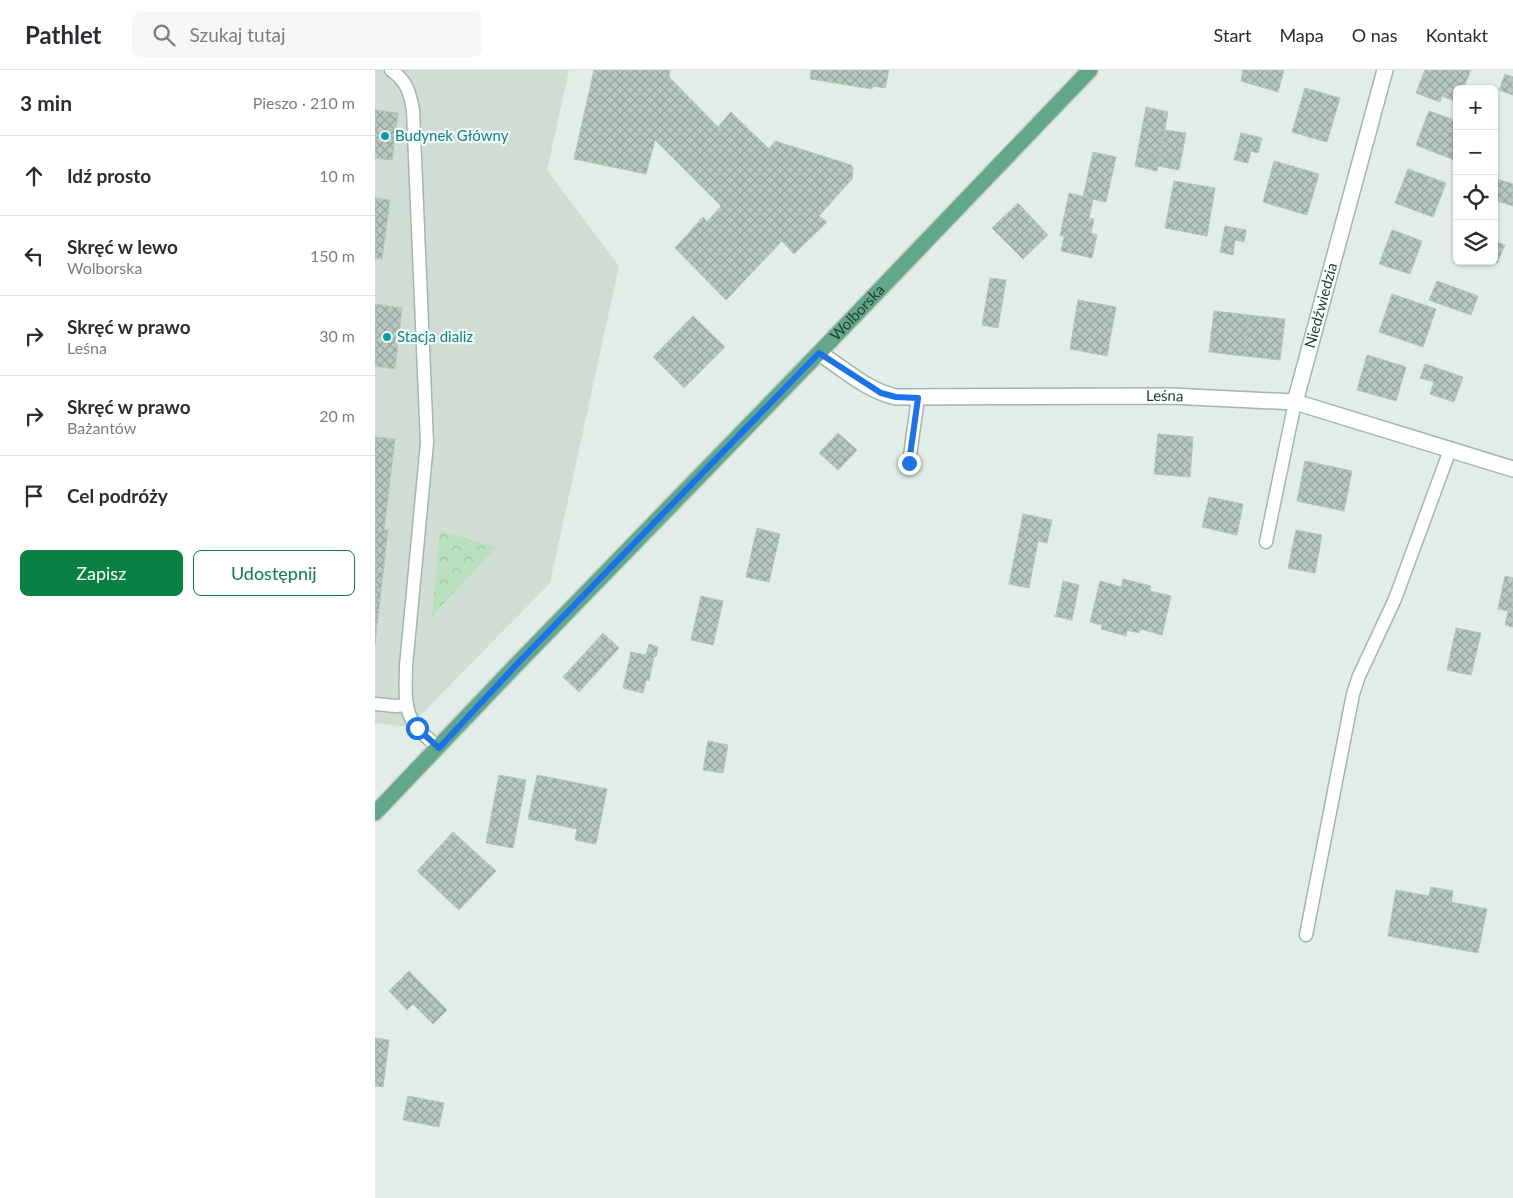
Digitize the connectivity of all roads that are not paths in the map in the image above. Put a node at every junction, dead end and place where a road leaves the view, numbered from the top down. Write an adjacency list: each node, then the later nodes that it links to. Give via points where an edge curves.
1 (391, 70): 12 (lane, via 409,90 413,110 427,442 406,666)
2 (1090, 70): 4 (main road, Wolborska)
3 (1385, 70): 6 (street, Niedźwiedzia)
4 (819, 353): 5 (street, Leśna, via 881,393); 13 (main road, Wolborska)
5 (918, 398): 6 (street, Leśna, via 1171,396); 8 (lane)
6 (1295, 402): 7 (street, Leśna); 10 (lane, Niedźwiedzia)
7 (1450, 450): 9 (street, Leśna); 15 (lane, via 1395,599 1353,694)
8 (909, 463)
9 (1513, 469)
10 (1266, 542)
11 (375, 704): 12 (lane)
12 (407, 705): 13 (lane, via 413,722)
13 (439, 748): 14 (main road, Wolborska)
14 (375, 814)
15 (1306, 935)

